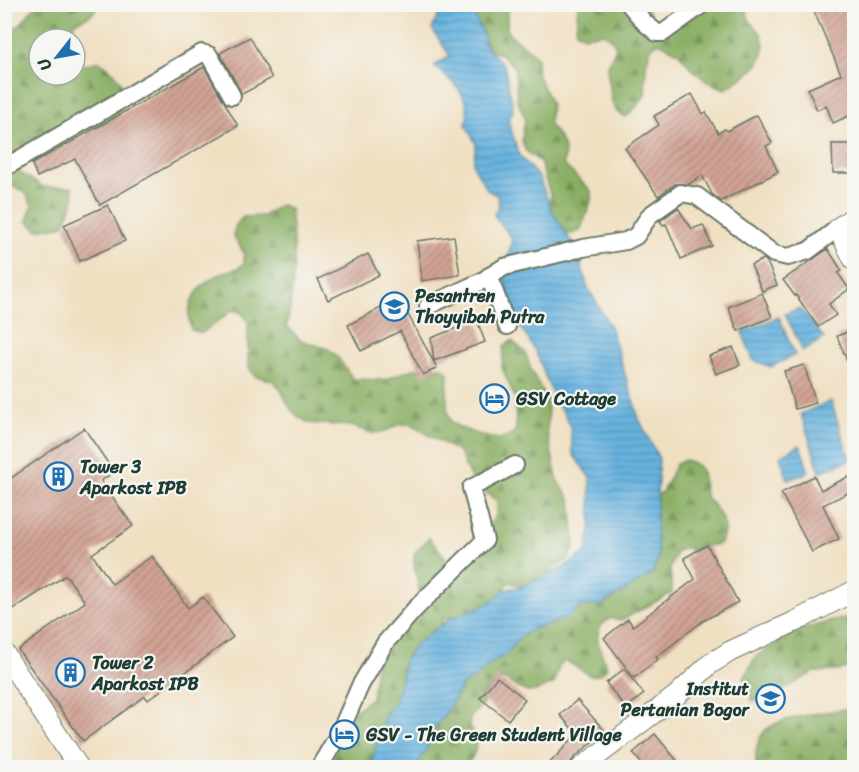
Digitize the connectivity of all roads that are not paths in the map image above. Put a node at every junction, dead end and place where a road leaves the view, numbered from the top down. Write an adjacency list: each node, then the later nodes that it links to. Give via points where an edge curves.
1 (629, 4): 2 (street, via 657,33 663,33)
2 (703, 4)
3 (232, 96): 4 (street, via 209,56 202,53)
4 (4, 168)
5 (855, 217): 6 (street)
6 (838, 228): 7 (street); 8 (street, via 808,251 788,257 774,254 697,196 681,193 650,215 636,236 626,241 504,267)
7 (855, 260)
8 (489, 276): 9 (street); 10 (street)
9 (428, 306)
10 (507, 326)
11 (515, 465): 15 (street, via 471,488 485,540 385,643)
12 (855, 591): 16 (street, via 731,651)
13 (4, 653): 14 (street)
14 (79, 768)
15 (319, 768)
16 (581, 768)

